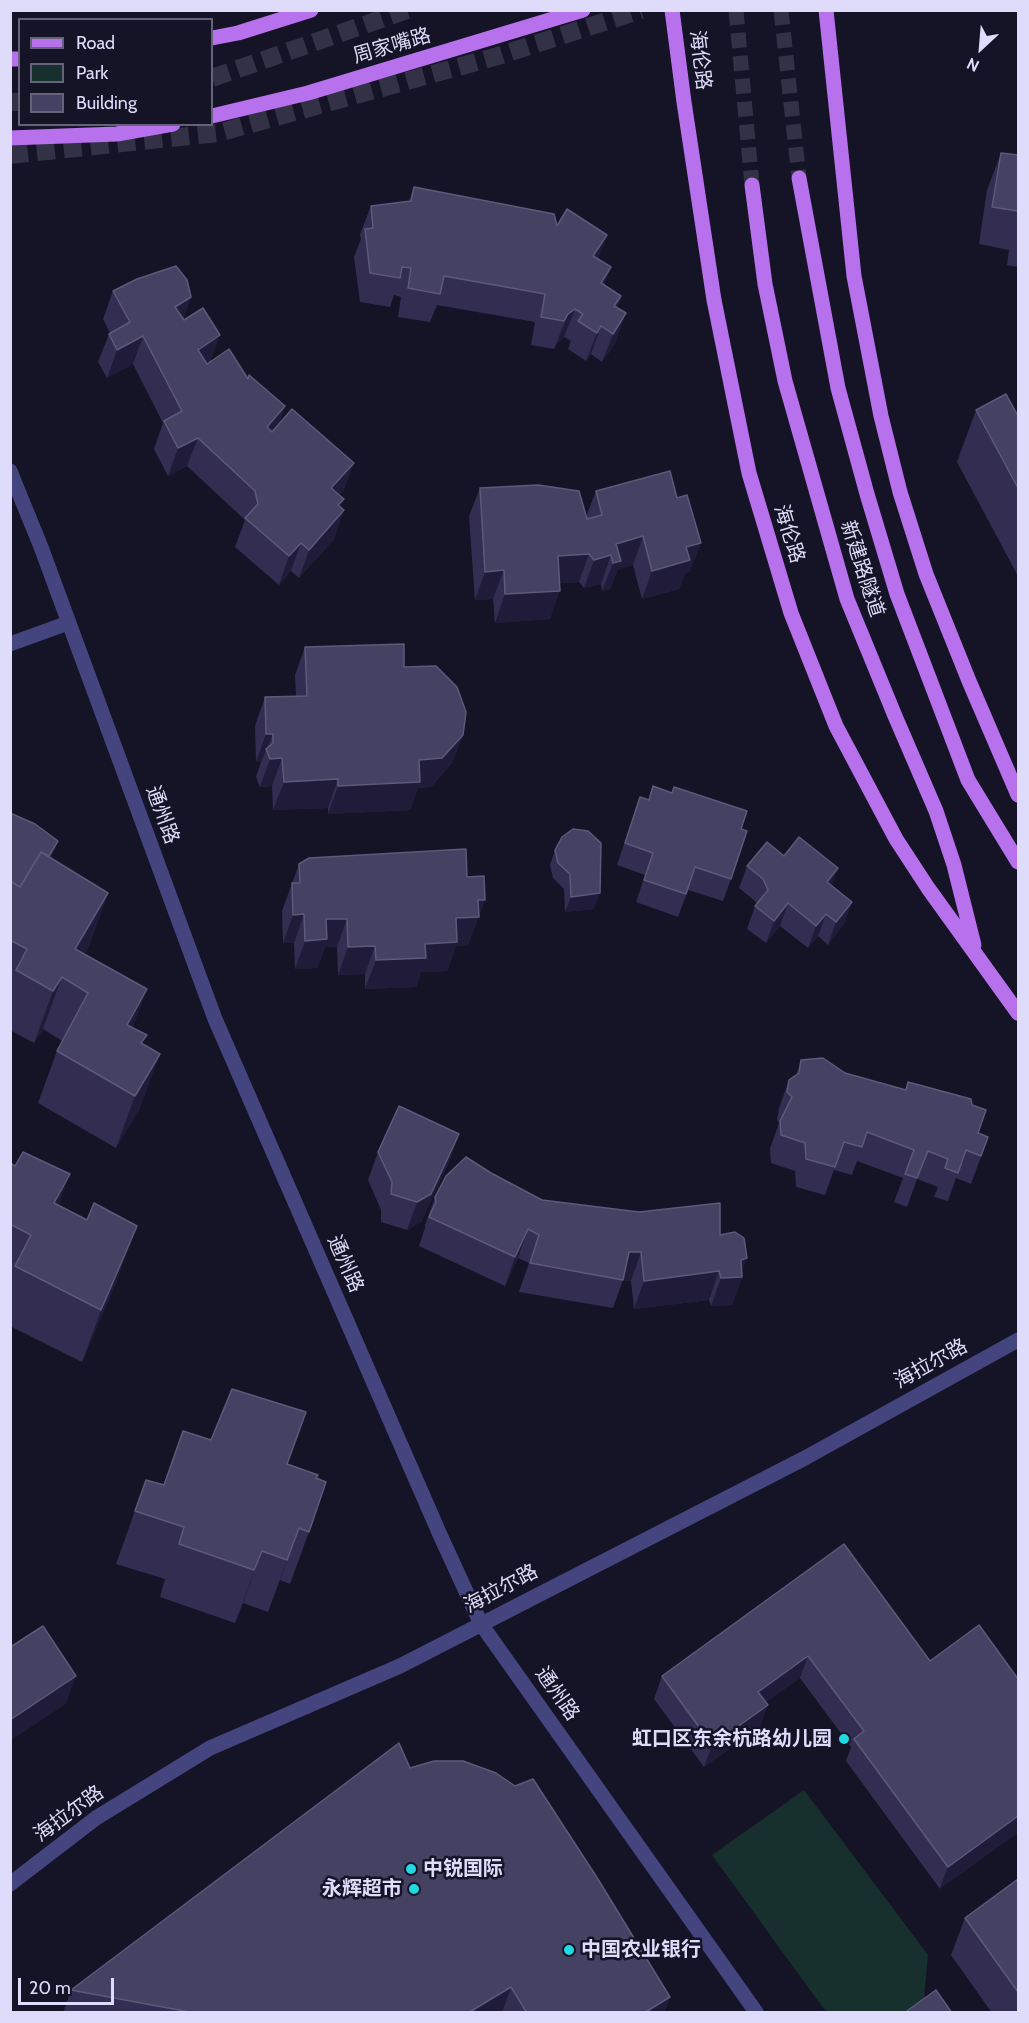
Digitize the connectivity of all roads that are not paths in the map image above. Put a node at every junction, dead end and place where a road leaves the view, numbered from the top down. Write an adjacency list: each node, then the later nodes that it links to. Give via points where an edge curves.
1 (311, 10): 5 (main road)
2 (583, 10): 6 (main road, 周家嘴路, via 308,93)
3 (672, 10): 16 (main road, 海伦路, via 714,300 749,473 791,613 836,726 896,839)
4 (826, 10): 14 (main road, via 854,276 881,416 926,574)
5 (213, 38)
6 (213, 116)
7 (162, 126): 8 (main road, via 117,134)
8 (10, 138)
9 (799, 178): 15 (main road, 新建路隧道, via 838,388 897,594 968,780)
10 (752, 185): 16 (main road, 新建路隧道, via 765,284 785,381 828,534 847,599 936,811 954,865)
11 (10, 471): 12 (street, 通州路)
12 (68, 623): 13 (street); 19 (street, 通州路, via 215,1019)
13 (10, 644)
14 (1018, 795)
15 (1018, 862)
16 (975, 953): 17 (main road, 海伦路)
17 (1018, 1013)
18 (1018, 1340): 19 (street, 海拉尔路, via 805,1458)
19 (481, 1624): 20 (street, 海拉尔路, via 400,1666 210,1748 96,1818); 21 (street, 通州路)
20 (10, 1884)
21 (756, 2013)

